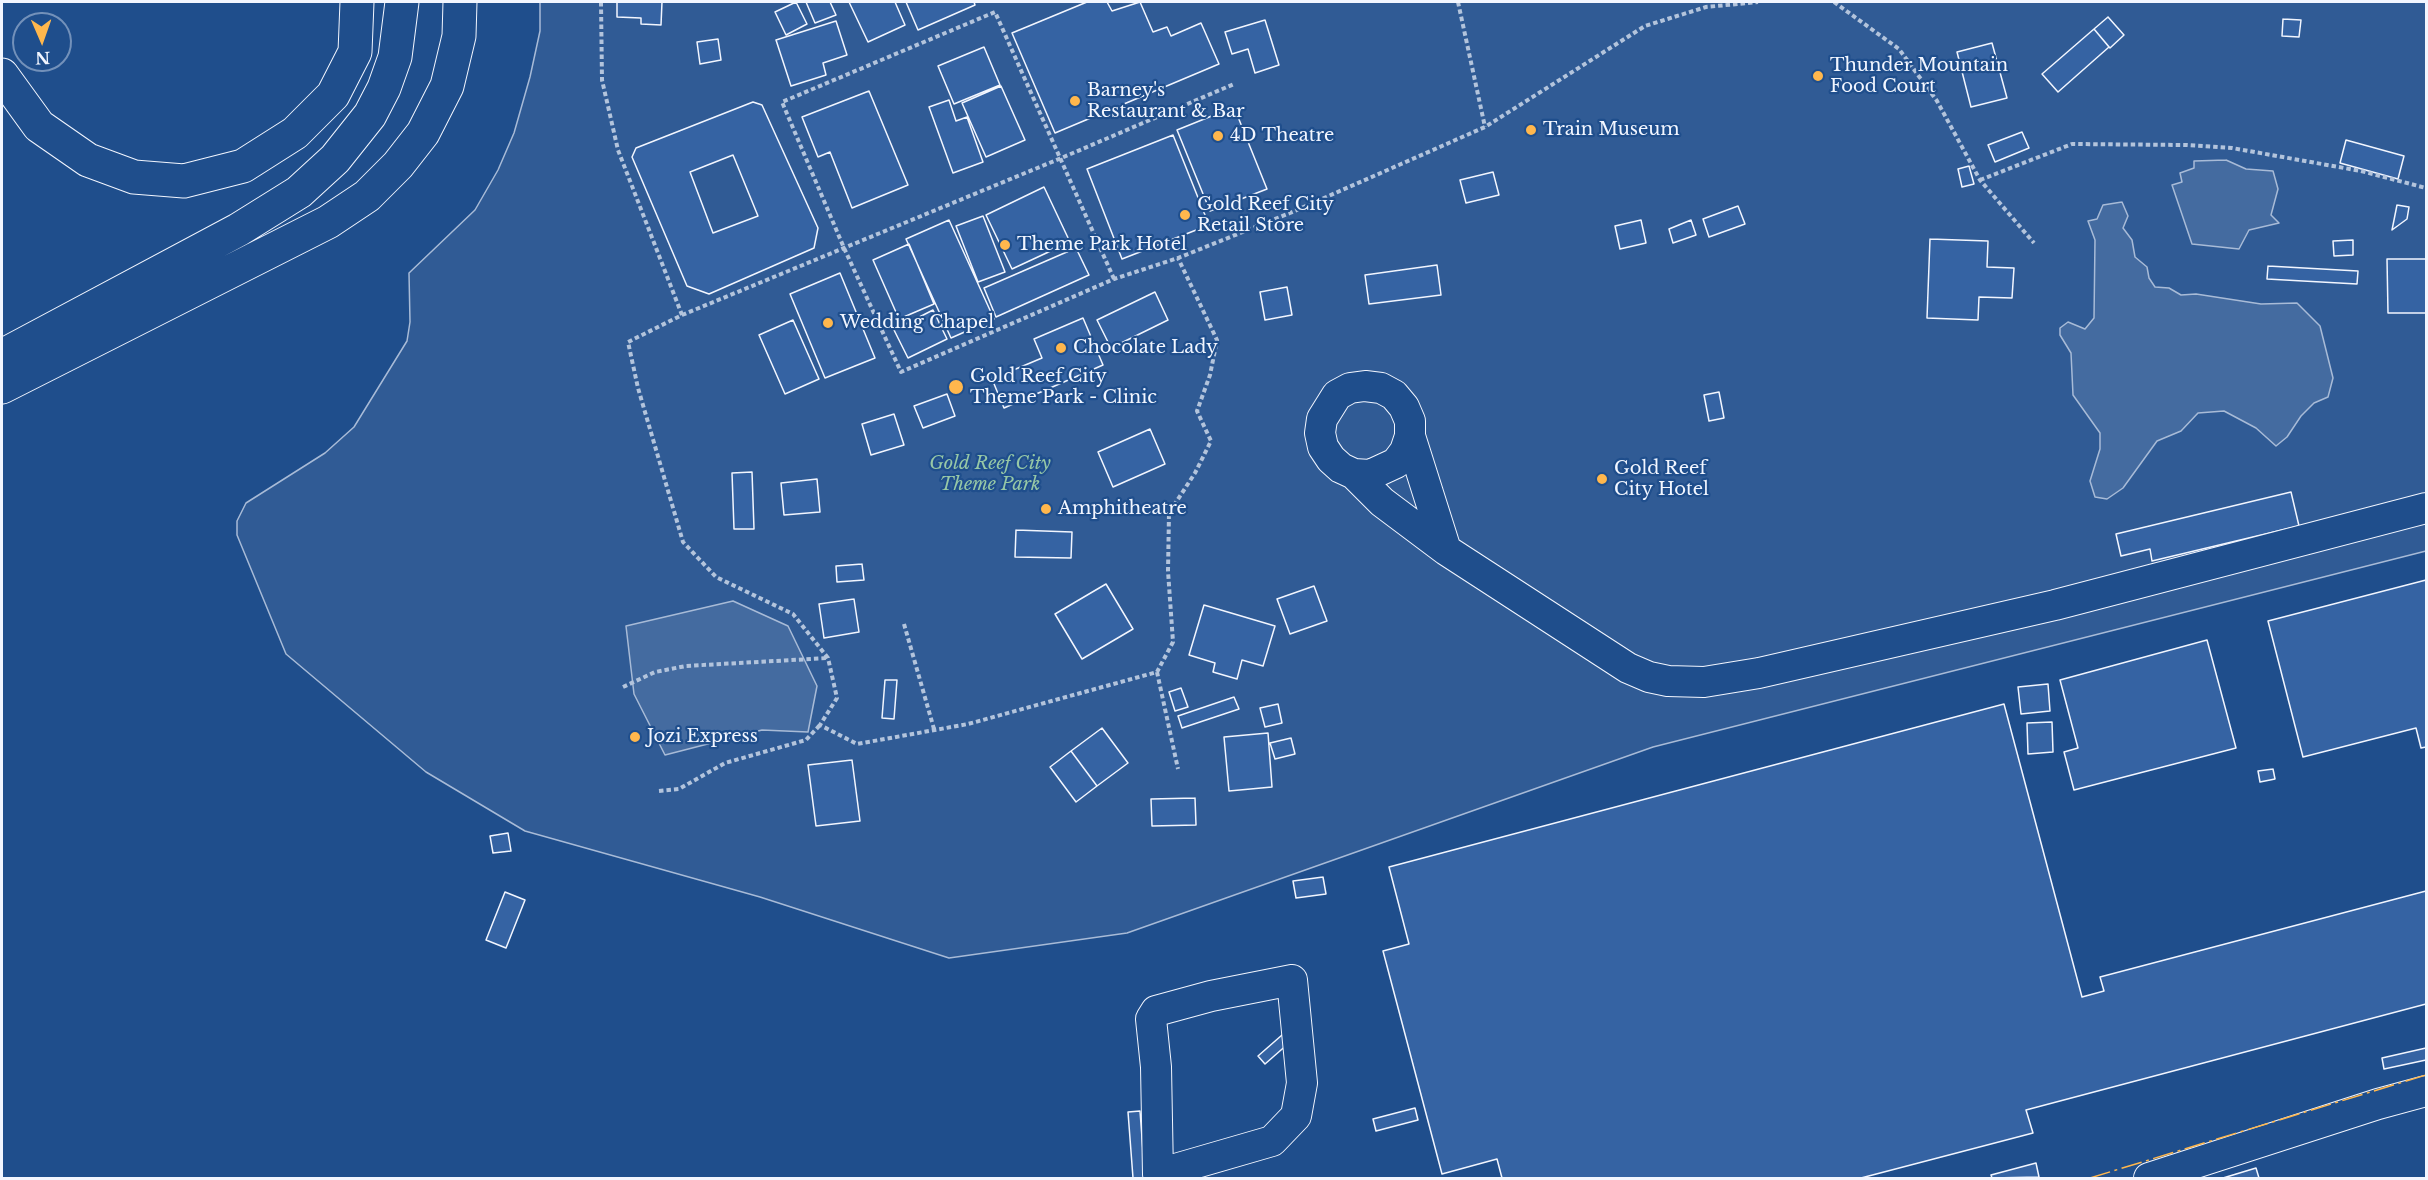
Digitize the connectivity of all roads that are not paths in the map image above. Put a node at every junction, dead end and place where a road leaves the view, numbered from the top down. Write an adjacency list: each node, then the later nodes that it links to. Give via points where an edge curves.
1 (357, 2): 4 (highway, via 355,52 333,94 295,133 243,166 184,181 134,177 88,160 39,126)
2 (402, 2): 5 (highway, via 395,57 370,115 335,159 299,192 238,230)
3 (460, 2): 6 (highway, via 459,36 447,86 423,133 367,196 328,222)
4 (2, 75)
5 (2, 356)
6 (2, 387)
7 (1410, 436): 8 (lane, via 1406,451 1396,463 1370,475); 8 (lane, via 1410,421 1394,395 1365,386 1337,395 1324,412 1320,433 1323,447 1330,459); 10 (lane)
8 (1354, 474): 10 (lane, via 1382,502)
9 (2427, 508): 10 (lane, via 2055,605 1759,674 1704,682 1668,681 1628,668)
10 (1446, 550)
11 (2427, 1091): 13 (lane)
12 (1159, 1176): 12 (lane, via 1272,1141 1296,1116 1302,1083 1292,980 1156,1011 1151,1019)
13 (2149, 1179)

